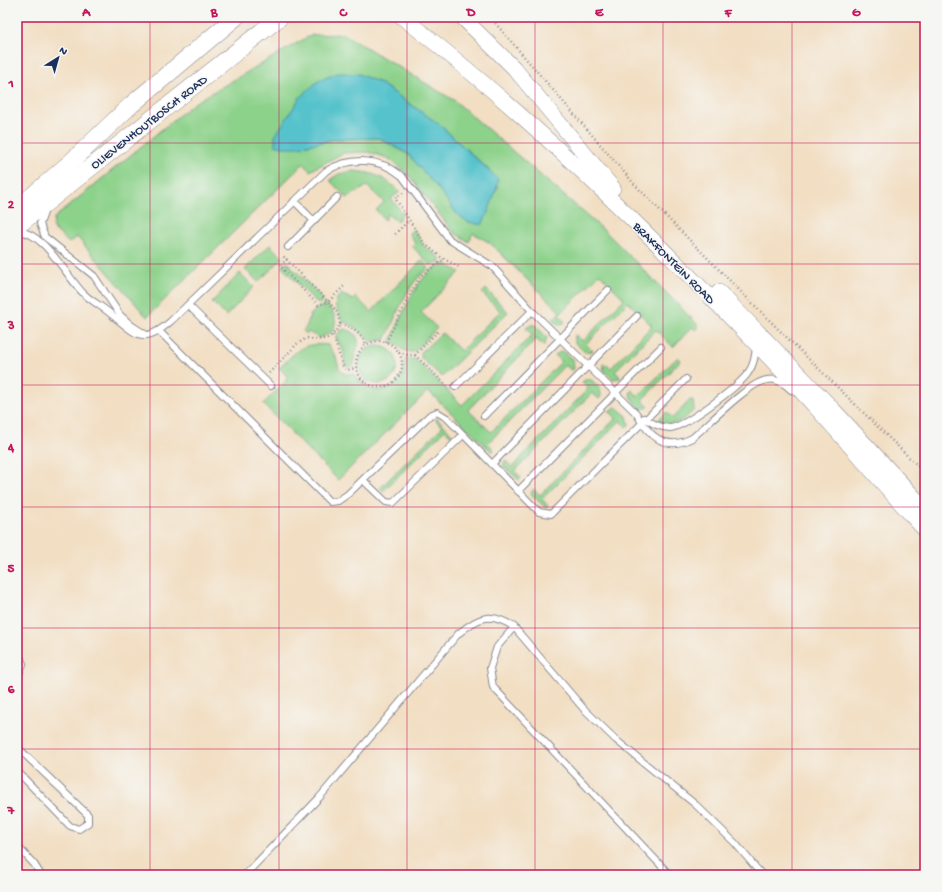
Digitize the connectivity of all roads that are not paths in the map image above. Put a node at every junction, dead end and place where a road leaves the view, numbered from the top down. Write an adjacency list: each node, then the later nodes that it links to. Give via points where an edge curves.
1 (236, 17): 8 (main road, OLIEVENHOUTBOSCH ROAD, via 131,105)
2 (280, 17): 5 (main road, OLIEVENHOUTBOSCH ROAD)
3 (402, 17): 20 (street, BRAKFONTEIN ROAD, via 446,51 580,168)
4 (462, 17): 34 (street, BRAKFONTEIN ROAD, via 514,68 619,195 764,336)
5 (56, 195): 10 (main road, OLIEVENHOUTBOSCH ROAD); 18 (lane, via 45,210 40,224 45,237 94,276 120,314 131,326)
6 (337, 197): 9 (lane)
7 (294, 201): 9 (lane); 14 (lane); 15 (lane, via 326,171 337,165 362,160 386,165 408,183 450,240 492,266)
8 (17, 209)
9 (314, 221): 12 (lane)
10 (17, 226)
11 (17, 232): 18 (lane, via 25,232 38,240 86,296 133,332)
12 (288, 247)
13 (608, 290): 19 (lane)
14 (188, 304): 17 (lane); 24 (lane)
15 (532, 311): 19 (lane); 25 (lane)
16 (637, 316): 22 (lane)
17 (160, 331): 18 (lane); 32 (lane, via 326,499 334,502 343,498)
18 (146, 335)
19 (559, 338): 22 (lane); 28 (lane)
20 (756, 344): 27 (street, BRAKFONTEIN ROAD); 29 (lane, via 752,366 744,378 685,423 665,428)
21 (661, 347): 26 (lane)
22 (588, 366): 26 (lane); 31 (lane)
23 (686, 379): 29 (lane)
24 (271, 386)
25 (455, 387)
26 (617, 394): 29 (lane); 33 (lane)
27 (820, 412): 29 (lane, via 802,401 779,381 766,380 749,389 701,431 684,442 671,444 655,438); 35 (street, BRAKFONTEIN ROAD)
28 (484, 416)
29 (644, 422): 33 (lane, via 550,514 539,512)
30 (463, 435): 31 (lane); 32 (lane, via 443,415 433,413); 32 (lane, via 393,503 386,502)
31 (492, 464): 33 (lane)
32 (362, 480)
33 (518, 491)
34 (925, 509)
35 (925, 530)
36 (514, 627): 43 (lane, via 494,618 482,618 458,634 319,798); 44 (lane, via 497,647 490,668 493,687); 45 (lane, via 583,708 616,740 696,805 735,843)
37 (17, 651): 38 (lane, via 23,664)
38 (17, 678)
39 (17, 746): 40 (lane, via 88,815 88,823 79,829 70,826)
40 (17, 771)
41 (17, 846): 42 (lane)
42 (41, 875)
43 (245, 875)
44 (670, 875)
45 (762, 875)

